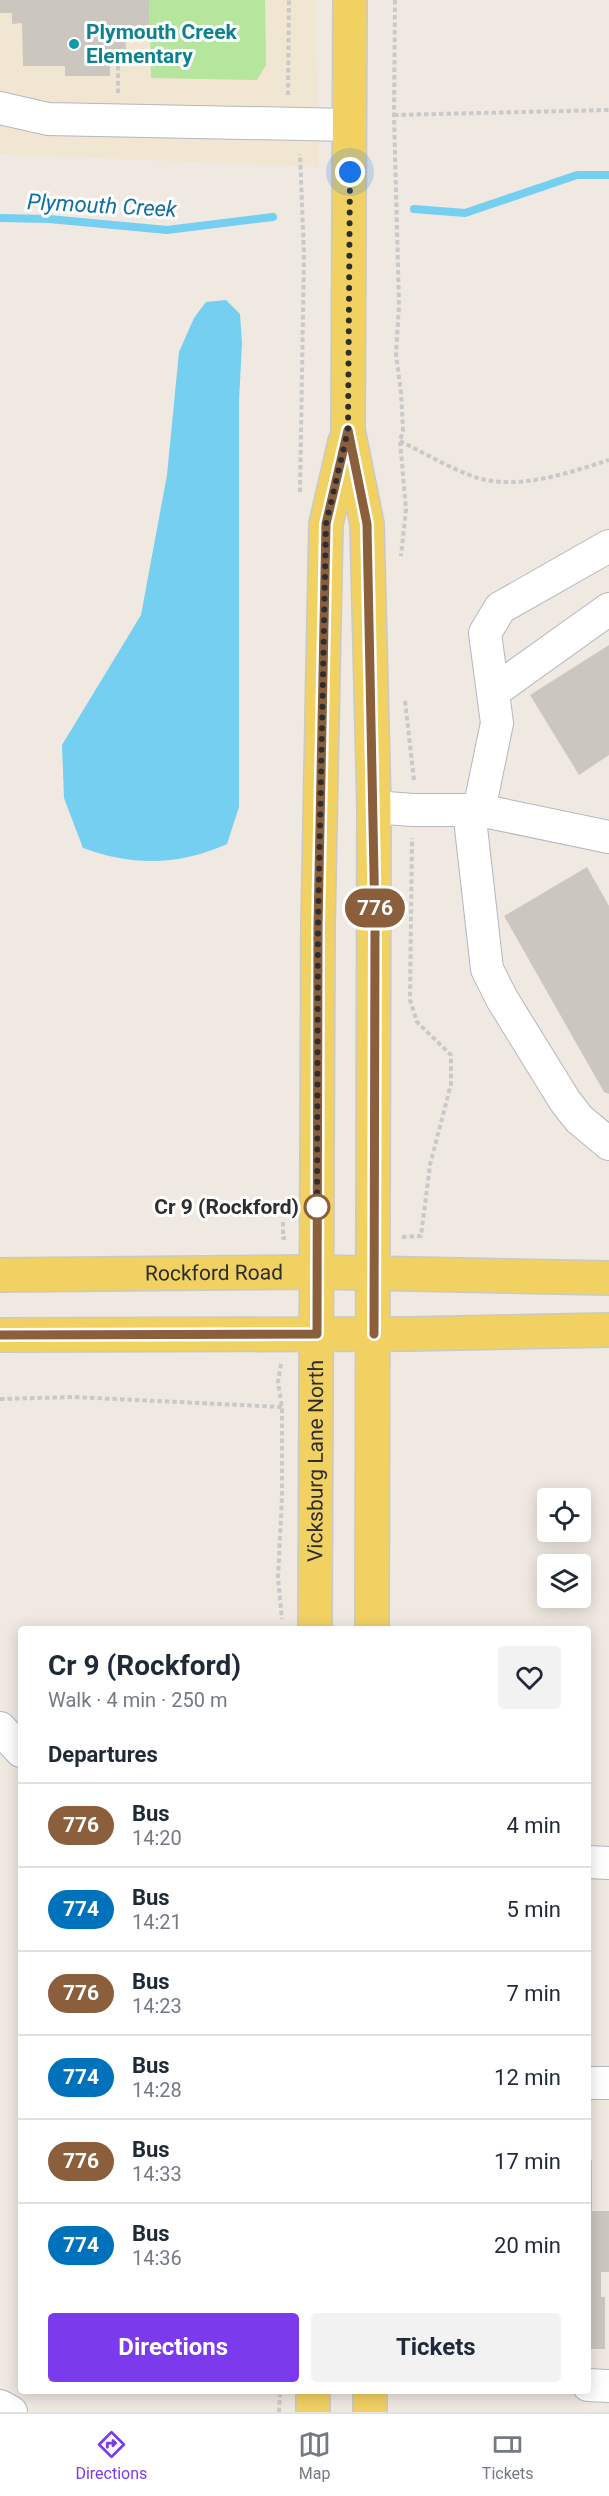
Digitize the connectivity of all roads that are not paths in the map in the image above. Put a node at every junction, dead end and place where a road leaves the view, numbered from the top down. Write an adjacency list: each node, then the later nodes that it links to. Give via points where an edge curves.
1 (350, 0): 3 (main road, Vicksburg Lane North)
2 (0, 108): 3 (street, via 48,119)
3 (350, 125): 4 (main road, Vicksburg Lane North)
4 (348, 430): 8 (main road, Vicksburg Lane North, via 367,524); 12 (main road, Vicksburg Lane North, via 326,524 318,926)
5 (609, 546): 7 (street, via 500,608 485,633)
6 (609, 609): 7 (street)
7 (493, 692): 9 (street, via 497,723)
8 (374, 807): 9 (street); 13 (main road, Vicksburg Lane North)
9 (474, 810): 10 (street); 11 (street, via 488,969 502,999 565,1101 579,1119)
10 (609, 837)
11 (609, 1144)
12 (299, 1272): 13 (main road, Rockford Road); 14 (main road, Rockford Road); 17 (main road, Vicksburg Lane North)
13 (374, 1273): 15 (main road, Rockford Road); 18 (main road, Vicksburg Lane North)
14 (0, 1275)
15 (609, 1278)
16 (609, 1330): 18 (main road)
17 (317, 1334): 18 (main road); 19 (main road); 20 (main road, Vicksburg Lane North)
18 (374, 1334): 21 (main road, Vicksburg Lane North)
19 (0, 1335)
20 (315, 1626)
21 (372, 1626)
22 (0, 1728): 23 (street)
23 (18, 1748)
24 (591, 1862): 25 (street)
25 (609, 1863)
26 (591, 2083): 27 (street)
27 (609, 2083)
28 (591, 2385): 29 (street)
29 (609, 2386)
30 (313, 2394): 34 (main road)
31 (370, 2394): 35 (main road)
32 (0, 2406): 33 (street)
33 (11, 2412)
34 (313, 2412)
35 (370, 2412)

